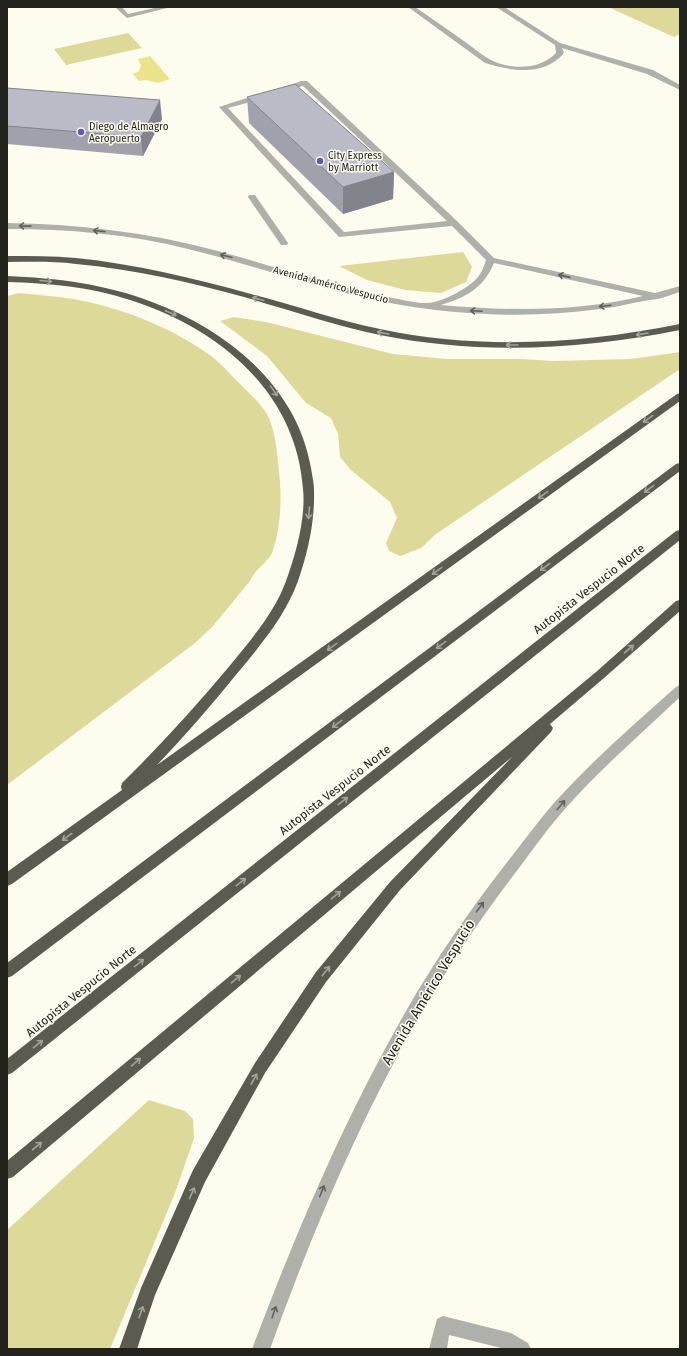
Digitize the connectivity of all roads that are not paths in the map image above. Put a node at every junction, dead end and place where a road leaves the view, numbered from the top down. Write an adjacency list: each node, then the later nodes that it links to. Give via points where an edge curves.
1 (118, 7): 2 (street, via 127,16)
2 (168, 7)
3 (411, 7): 5 (street, via 497,65 521,68 543,65 560,54)
4 (499, 7): 5 (street)
5 (558, 44): 6 (street, via 650,72)
6 (680, 88)
7 (252, 197): 10 (street)
8 (454, 223): 8 (street, via 304,83 223,107 342,235); 12 (street)
9 (7, 226): 16 (street, Avenida Américo Vespucio, one-way to 9, via 359,294 223,255 159,240 76,228)
10 (284, 243)
11 (7, 259): 17 (highway, one-way to 11, via 576,343 458,343 381,333 220,289 117,267 75,261)
12 (491, 260): 15 (street, one-way to 12); 16 (street, via 481,280 472,287 445,301)
13 (7, 279): 24 (highway, one-way to 24, via 56,282 121,294 179,316 211,334 250,364 283,404 303,450 308,476 310,504 307,529 301,556 280,607 246,655 203,707)
14 (680, 289): 15 (street, Avenida Américo Vespucio)
15 (657, 296): 16 (street, Avenida Américo Vespucio, one-way to 16, via 614,305 542,312)
16 (427, 306)
17 (680, 327)
18 (680, 396): 24 (highway, one-way to 24)
19 (680, 466): 26 (highway, one-way to 26)
20 (680, 534): 27 (highway, Autopista Vespucio Norte, one-way to 20)
21 (680, 604): 22 (highway, one-way to 21)
22 (600, 675): 28 (highway, one-way to 22); 29 (highway, one-way to 22, via 147,1294 199,1176 260,1068 321,977 395,886)
23 (680, 690): 30 (street, Avenida Américo Vespucio, one-way to 23, via 285,1280 331,1171 377,1075 454,942 510,866 565,800)
24 (98, 815): 25 (highway, one-way to 25)
25 (7, 880)
26 (7, 971)
27 (7, 1068)
28 (7, 1171)
29 (128, 1349)
30 (262, 1349)
31 (438, 1349): 32 (street, via 444,1326 511,1342)
32 (522, 1349)

